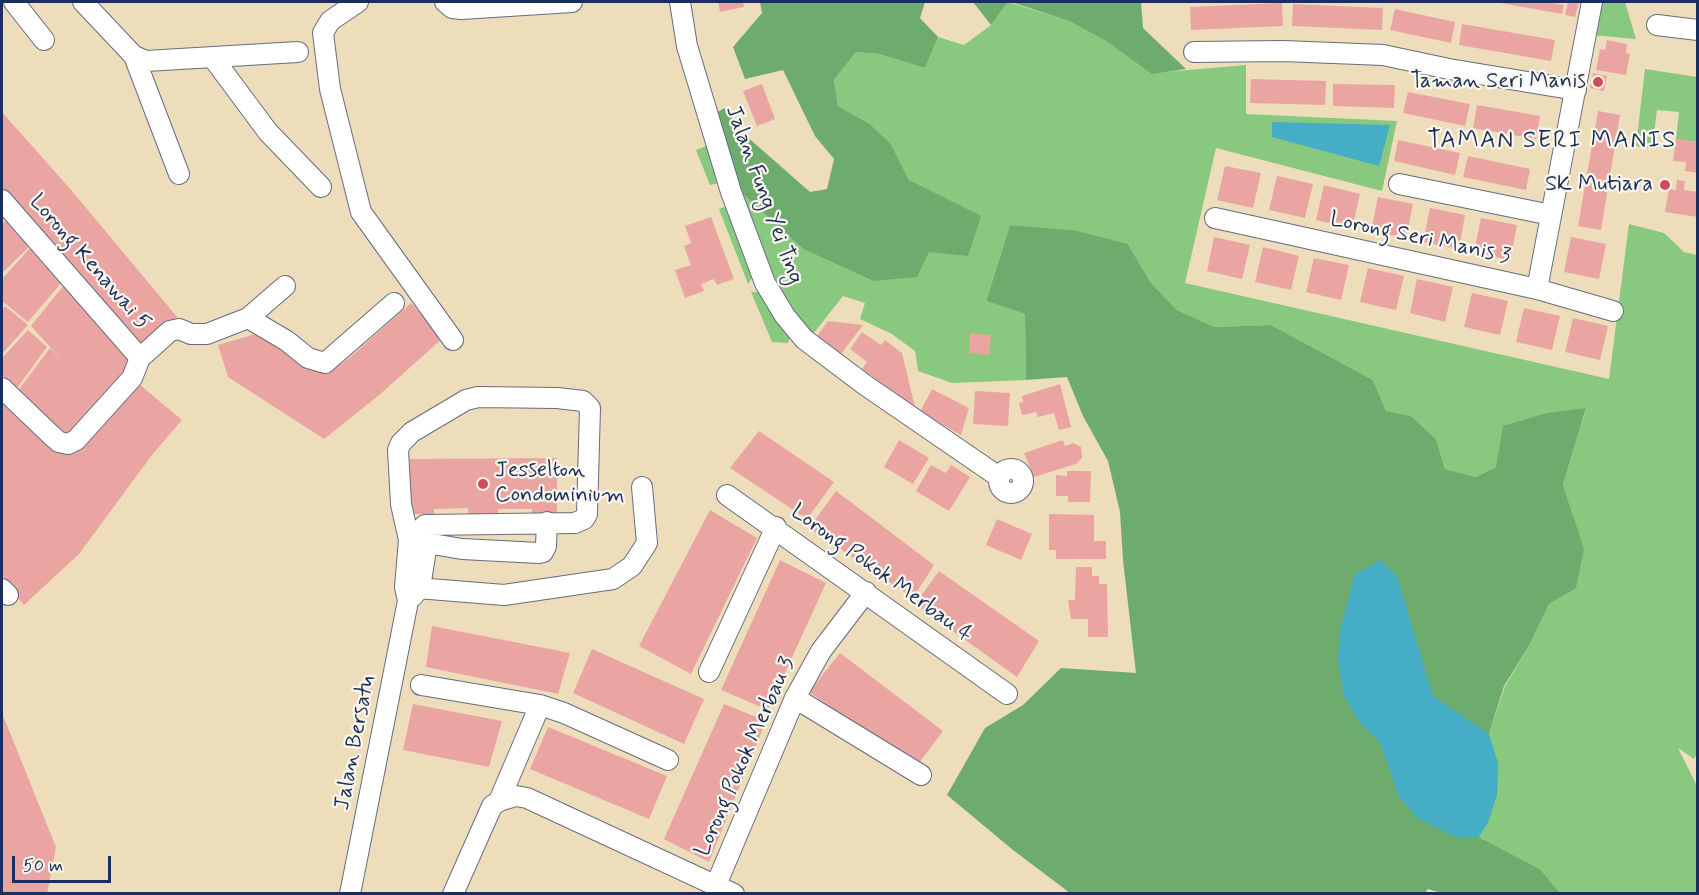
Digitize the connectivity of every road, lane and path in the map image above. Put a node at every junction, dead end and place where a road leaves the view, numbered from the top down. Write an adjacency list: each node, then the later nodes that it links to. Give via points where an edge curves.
1 (14, 2): 10 (street)
2 (83, 2): 13 (street)
3 (358, 2): 27 (street, via 330,21 323,33 330,89 361,212)
4 (572, 2): 7 (street)
5 (680, 2): 30 (street, Jalan Fung Yei Ting, via 687,46 731,192 765,283 785,316 821,352)
6 (1592, 2): 15 (street)
7 (448, 5)
8 (1656, 25): 9 (street)
9 (1698, 30)
10 (44, 40)
11 (298, 52): 14 (street)
12 (1194, 52): 15 (street, via 1383,55)
13 (134, 56): 14 (street, via 154,62); 16 (street)
14 (213, 58): 18 (street, via 268,132)
15 (1576, 90): 20 (street)
16 (179, 174)
17 (1399, 184): 20 (street)
18 (321, 187)
19 (2, 200): 28 (street, Lorong Kenawai 5)
20 (1551, 215): 23 (street)
21 (1215, 218): 23 (street, Lorong Seri Manis 3)
22 (285, 286): 26 (street, Lorong Kenawai 5)
23 (1537, 289): 25 (street, Lorong Seri Manis 3)
24 (394, 303): 26 (street, via 325,363 308,358)
25 (1613, 311)
26 (248, 318): 28 (street, Lorong Kenawai 5, via 207,334 170,331)
27 (453, 340)
28 (140, 358): 29 (street, Lorong Kenawai 5, via 132,378 68,444 59,442)
29 (2, 388)
30 (999, 477)
31 (642, 487): 36 (street, via 646,543 632,566 613,579 504,595)
32 (727, 495): 34 (street, Lorong Pokok Merbau 4)
33 (547, 522): 35 (street, via 425,525); 35 (street, via 546,546 539,553); 35 (street, via 575,523 587,514 590,408 583,401 557,398 478,397 421,427 398,450 401,504)
34 (776, 527): 37 (street, Lorong Pokok Merbau 4); 38 (street)
35 (418, 542): 36 (street, Jalan Bersatu)
36 (411, 592): 47 (street, Jalan Bersatu)
37 (866, 592): 40 (street, Lorong Pokok Merbau 4); 41 (street, Lorong Pokok Merbau 3, via 821,651)
38 (709, 672)
39 (422, 685): 42 (street)
40 (1007, 694)
41 (795, 698): 44 (street); 46 (street, Lorong Pokok Merbau 3)
42 (540, 705): 43 (street); 45 (street)
43 (668, 760)
44 (921, 775)
45 (499, 801): 46 (street, via 516,796 527,798); 48 (street, via 492,806)
46 (716, 885): 49 (street)
47 (350, 894)
48 (453, 894)
49 (734, 894)

